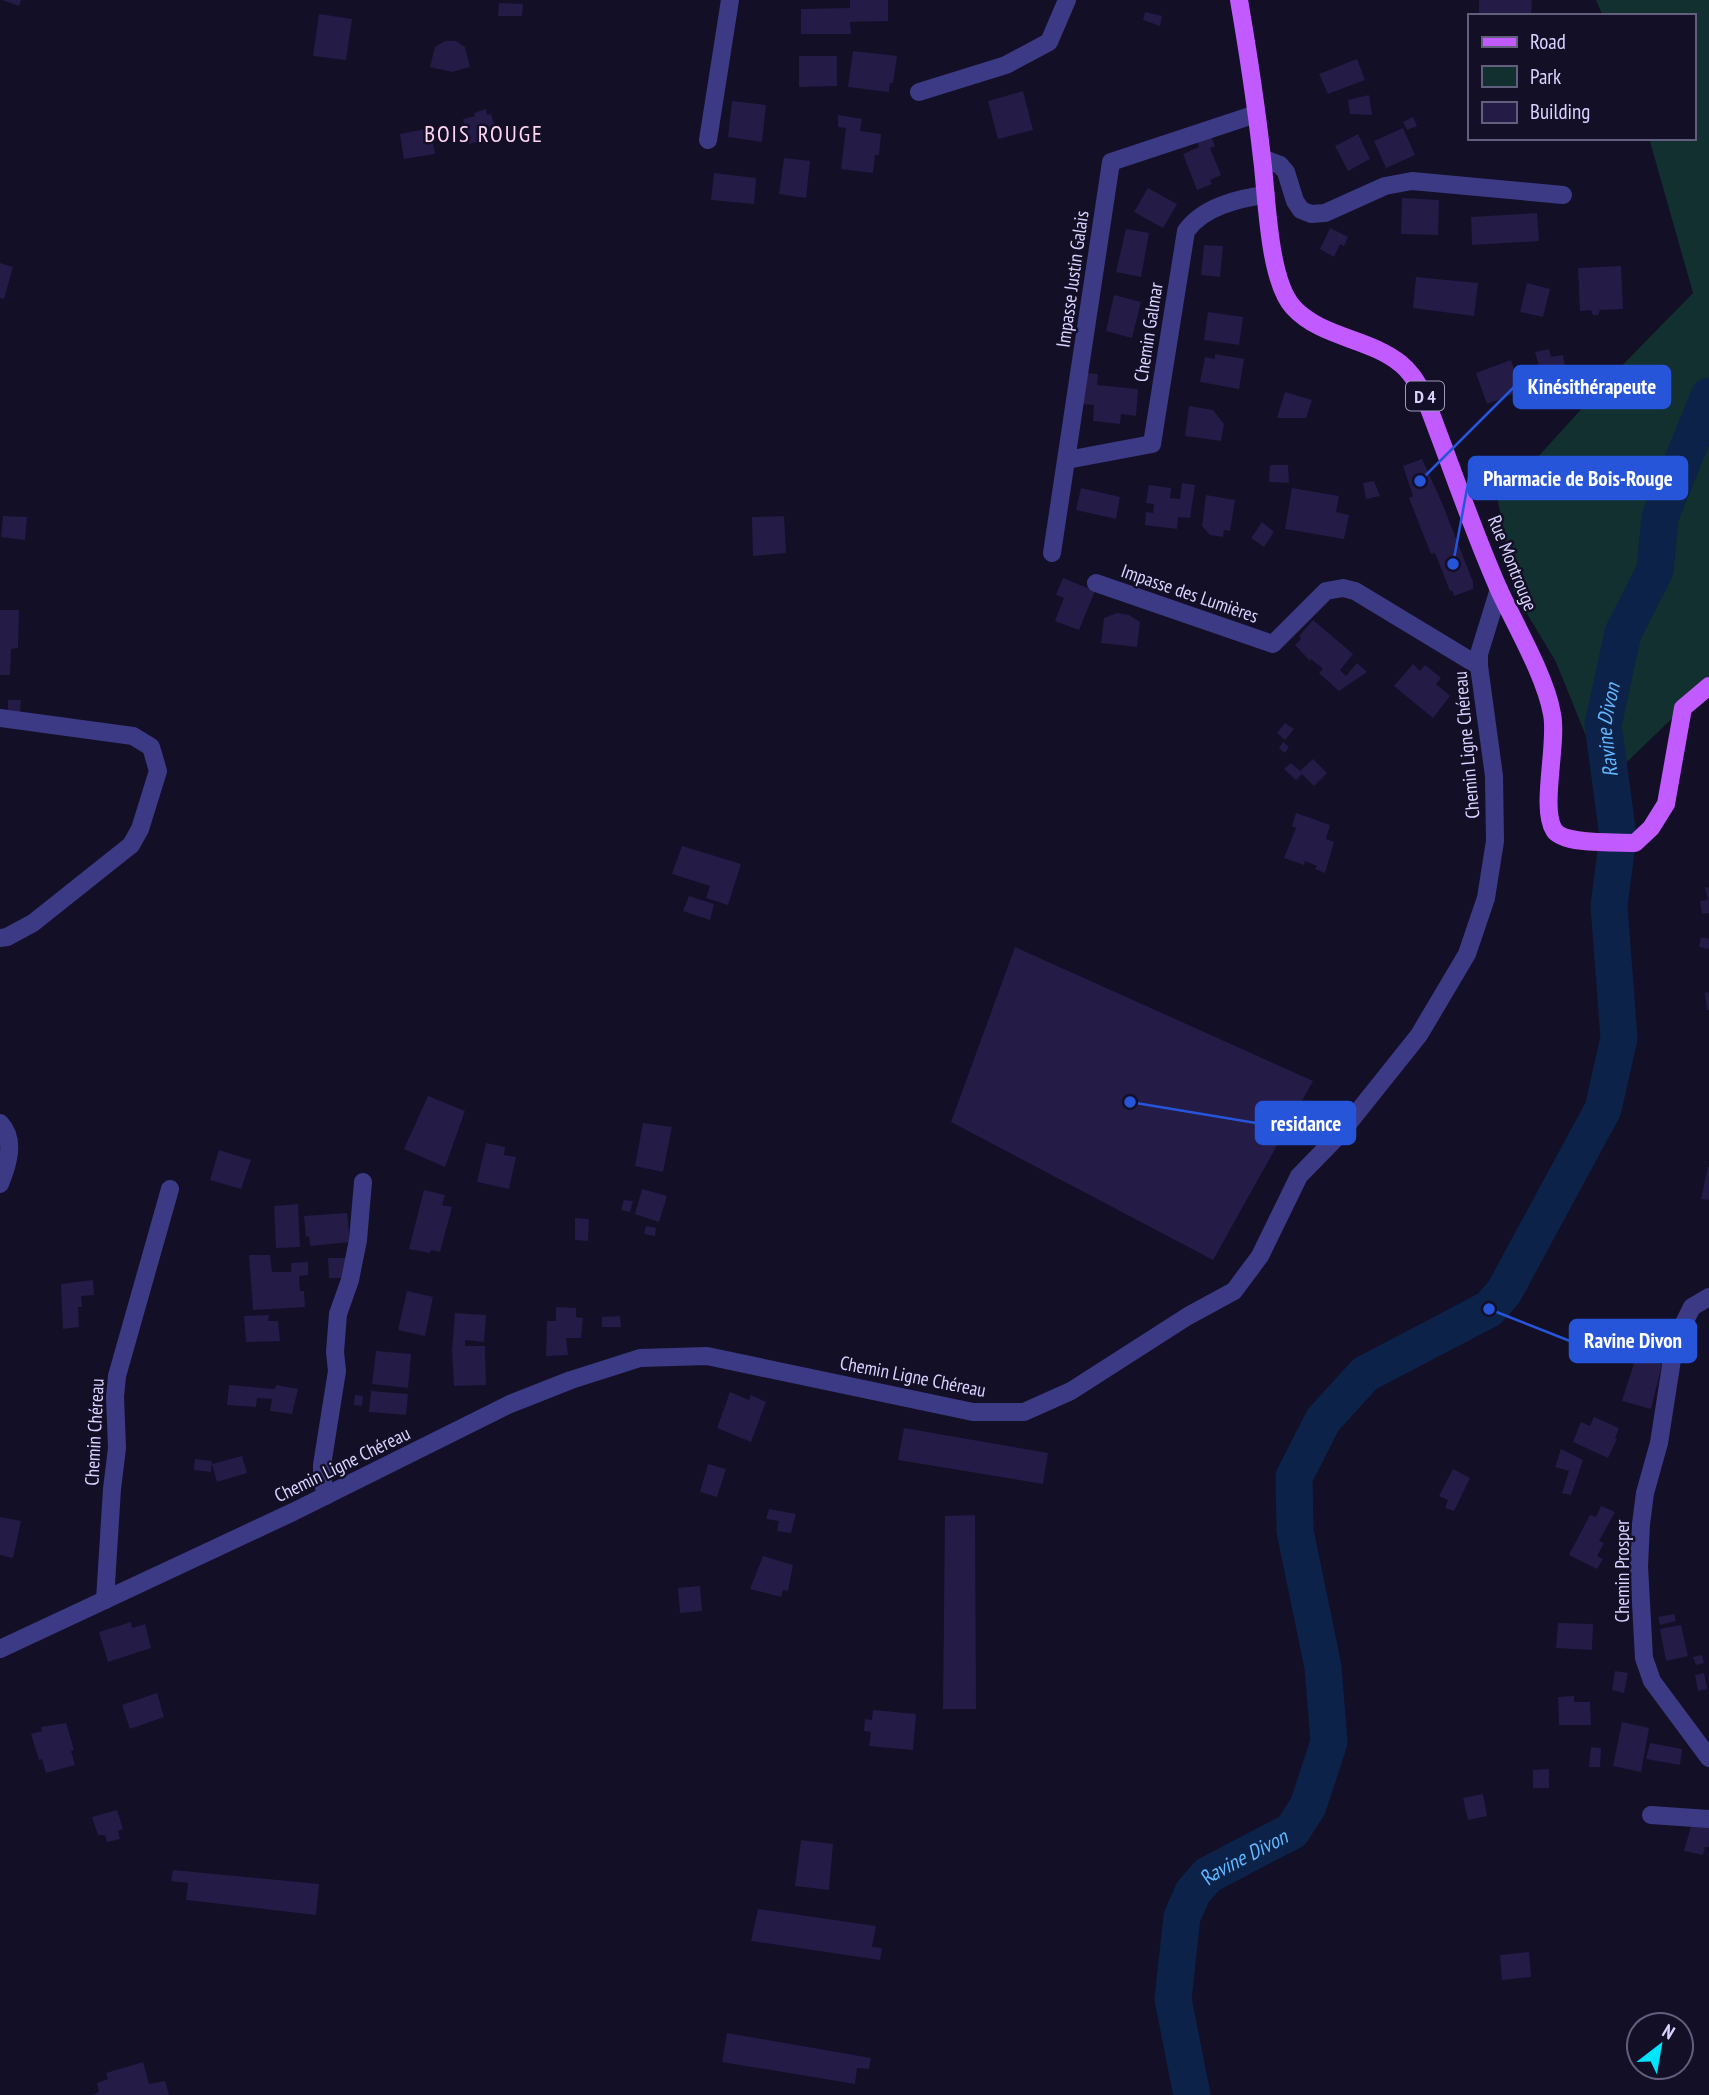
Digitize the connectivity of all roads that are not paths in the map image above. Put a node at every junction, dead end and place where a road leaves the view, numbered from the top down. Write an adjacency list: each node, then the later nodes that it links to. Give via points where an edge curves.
1 (730, 0): 6 (street)
2 (1067, 0): 4 (street, via 1049,42 1006,65)
3 (1239, 0): 5 (main road, Rue Montrouge / D 4)
4 (919, 92)
5 (1256, 114): 7 (main road, Rue Montrouge / D 4); 10 (street, Impasse Justin Galais, via 1111,162)
6 (708, 140)
7 (1262, 158): 8 (main road, Rue Montrouge / D 4); 9 (street, via 1280,165 1295,201 1311,214 1325,213 1385,186 1412,181)
8 (1266, 195): 10 (street, Chemin Galmar, via 1233,201 1192,222 1186,231 1152,444); 13 (main road, Rue Montrouge / D 4, via 1272,250 1293,307 1322,327 1384,353 1412,374)
9 (1563, 195)
10 (1067, 460): 11 (street, Impasse Justin Galais)
11 (1052, 553)
12 (1096, 583): 14 (street, Impasse des Lumières, via 1273,644 1325,590 1343,588 1356,591)
13 (1499, 589): 14 (street, Chemin Ligne Chéreau); 15 (main road, Rue Montrouge / D 4, via 1552,714 1549,820 1555,833 1567,839 1635,843 1651,828 1666,804 1683,708)
14 (1479, 666): 23 (street, Chemin Ligne Chéreau, via 1494,776 1495,841 1486,898 1467,954 1419,1035 1340,1134 1298,1176 1260,1256 1234,1291 1071,1391 1024,1412 973,1412 707,1356 640,1357 510,1404)
15 (1709, 686)
16 (0, 718): 17 (street, via 133,736 151,747 158,771 131,845 33,923)
17 (0, 938)
18 (0, 1123): 20 (street, via 10,1147)
19 (363, 1182): 23 (street, via 358,1241 338,1314 337,1371 322,1465)
20 (0, 1184)
21 (170, 1189): 24 (street, Chemin Chéreau, via 117,1377 117,1448)
22 (1709, 1297): 26 (street, Chemin Prosper, via 1692,1307 1674,1353 1659,1443 1645,1493 1639,1566 1644,1658 1652,1681)
23 (326, 1496): 24 (street, Chemin Ligne Chéreau)
24 (105, 1600): 25 (street, Chemin Ligne Chéreau)
25 (0, 1649)
26 (1709, 1758)
27 (1651, 1815): 28 (street)
28 (1709, 1819)

